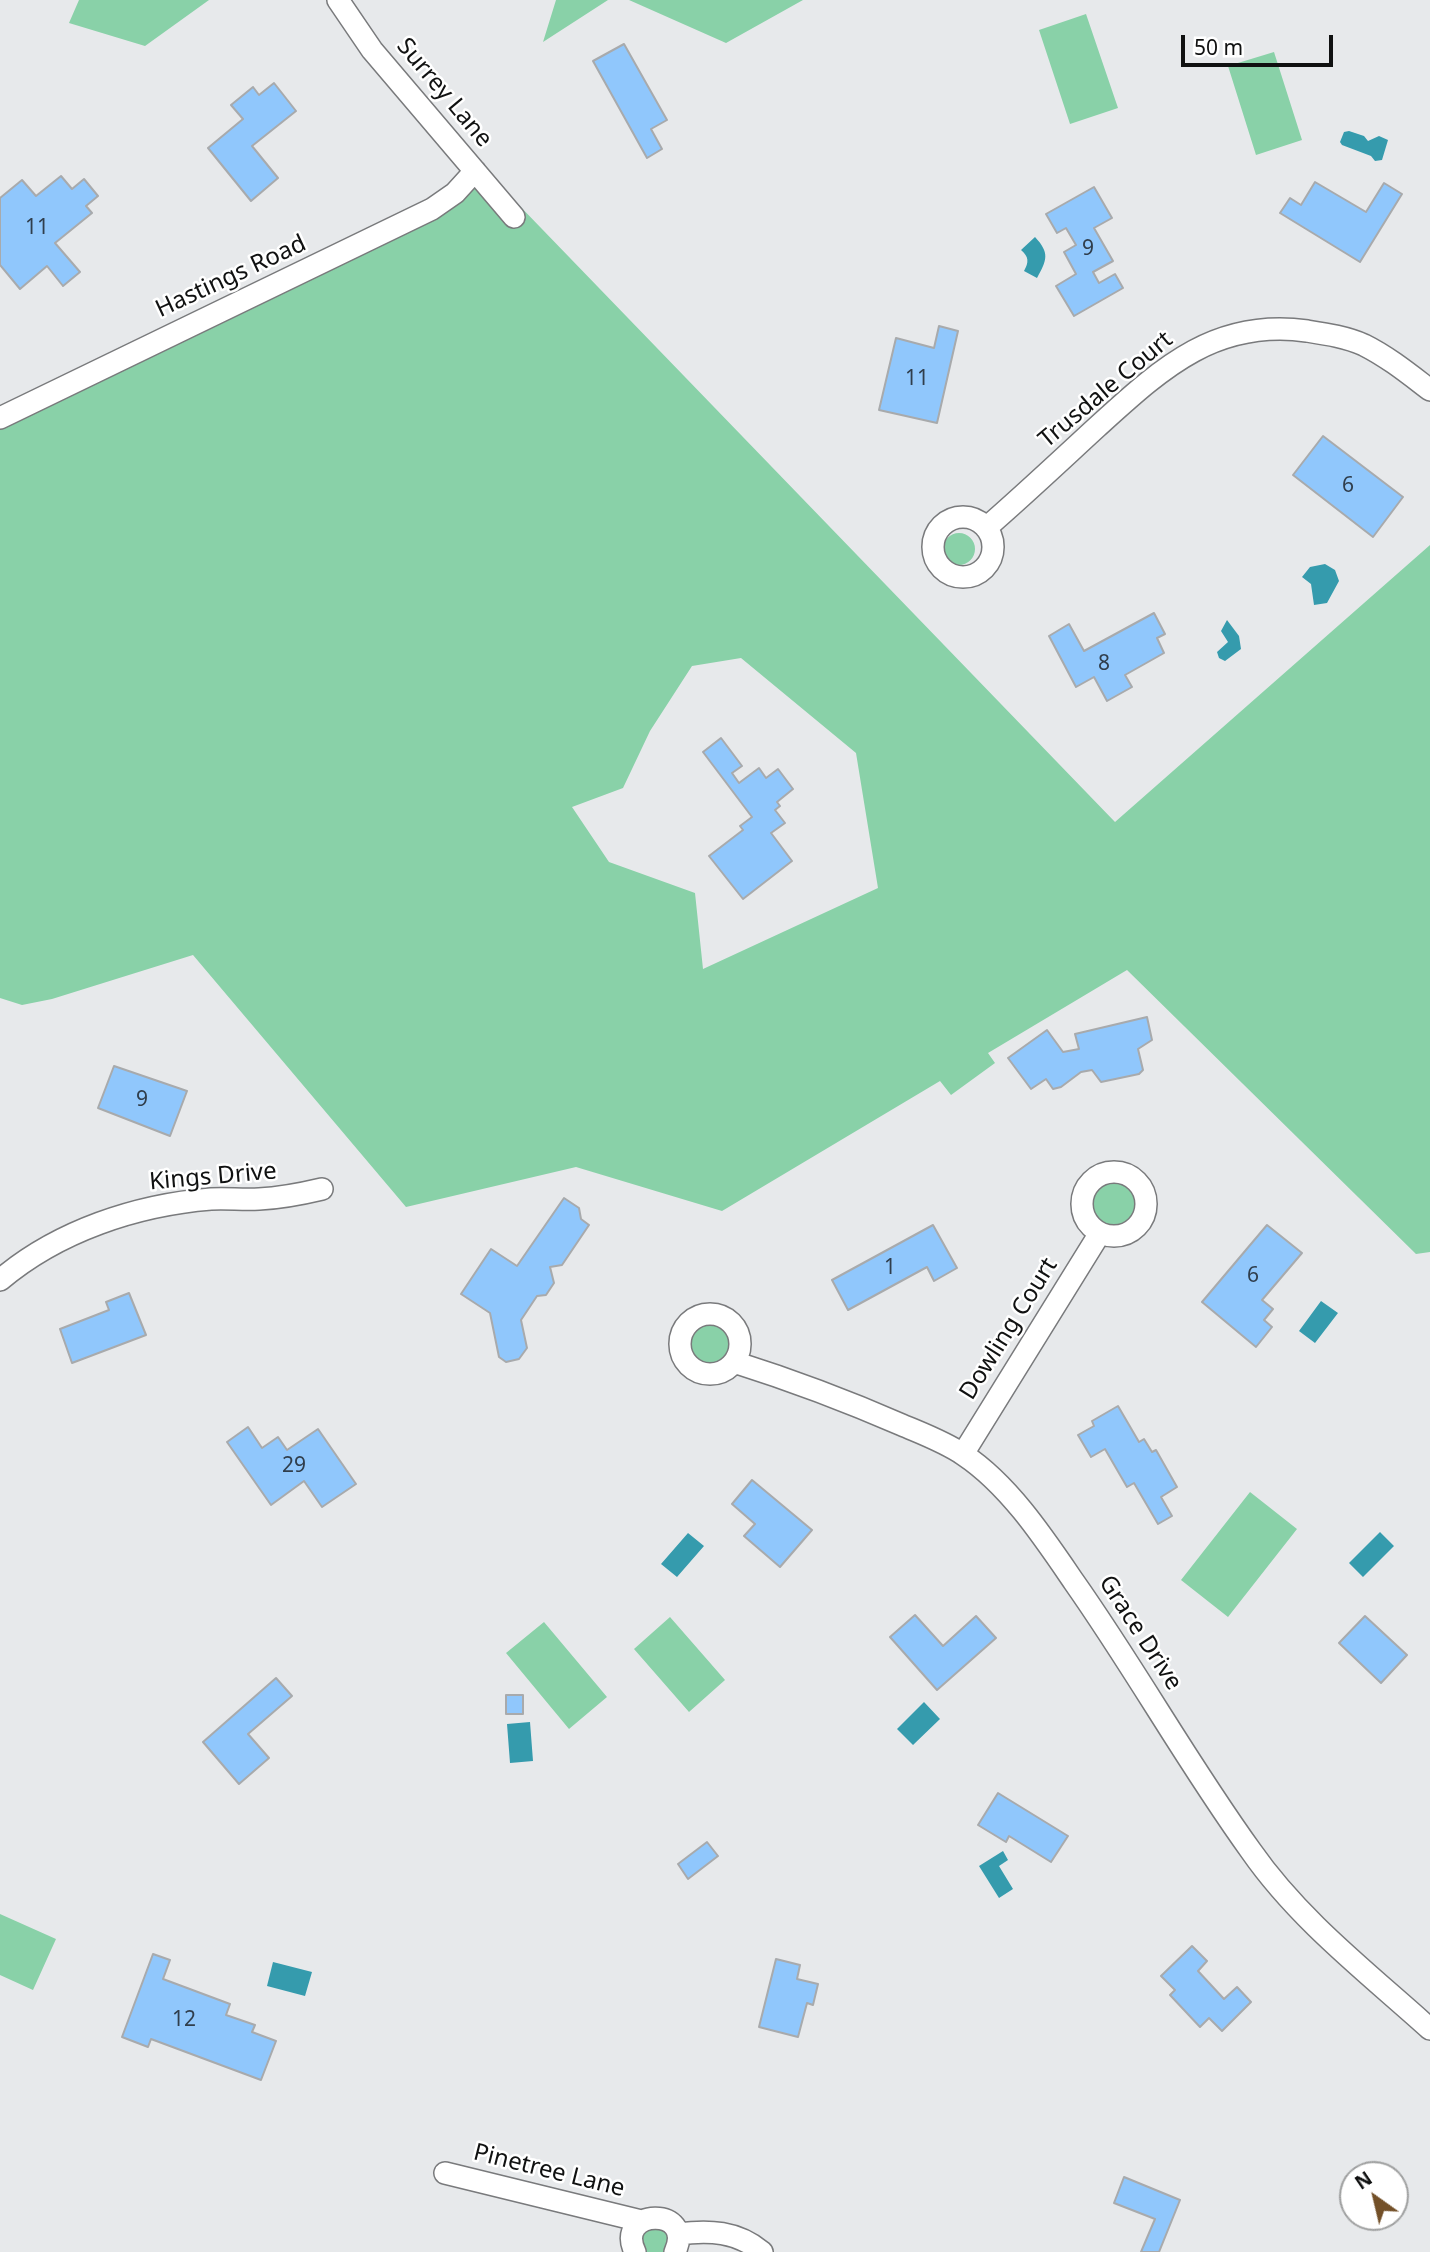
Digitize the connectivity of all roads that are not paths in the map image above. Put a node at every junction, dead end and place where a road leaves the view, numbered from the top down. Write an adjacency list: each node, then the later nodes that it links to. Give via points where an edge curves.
1 (338, 0): 2 (street, Surrey Lane, via 372,50)
2 (475, 171): 3 (street, Surrey Lane); 5 (street, Hastings Road, via 432,209)
3 (514, 217)
4 (1430, 390): 6 (street, Trusdale Court, via 1363,345 1335,335 1254,329 1183,356 1136,392)
5 (0, 418)
6 (986, 528)
7 (322, 1189): 9 (street, Kings Drive, via 280,1197 164,1205 129,1213 72,1234)
8 (1100, 1233): 11 (street, Dowling Court)
9 (0, 1280)
10 (734, 1362): 11 (street, Grace Drive, via 858,1406)
11 (963, 1454): 12 (street, Grace Drive, via 1046,1540 1251,1852 1281,1890)
12 (1430, 2029)
13 (445, 2173): 14 (street, Pinetree Lane)
14 (642, 2221): 15 (street, Pinetree Lane, via 656,2217 670,2222); 16 (street, Pinetree Lane, via 633,2233)
15 (676, 2243): 17 (street, Pinetree Lane, via 704,2231 724,2233)
16 (635, 2252)
17 (762, 2252)

